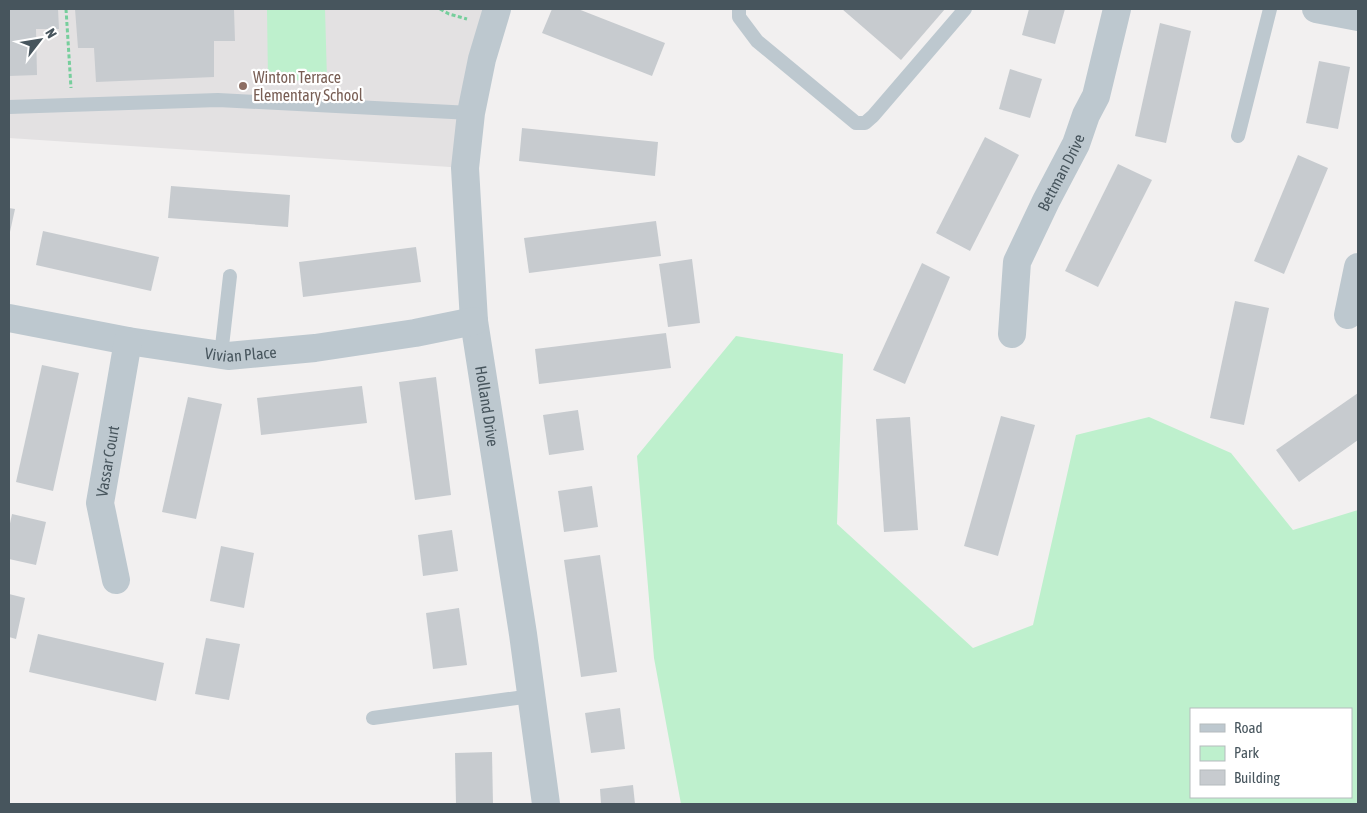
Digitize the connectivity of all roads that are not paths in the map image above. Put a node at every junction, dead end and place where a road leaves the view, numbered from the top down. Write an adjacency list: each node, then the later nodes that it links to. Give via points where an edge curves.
1 (497, 9): 9 (street, Holland Drive)
2 (739, 9): 3 (lane, via 739,17 757,41 856,123 865,123)
3 (965, 9)
4 (1117, 9): 16 (street, Bettman Drive, via 1096,96 1076,144 1017,262)
5 (1270, 9): 10 (lane)
6 (1316, 9): 7 (street)
7 (1358, 17)
8 (9, 107): 9 (lane, via 218,100)
9 (471, 113): 15 (street, Holland Drive, via 465,168)
10 (1238, 136)
11 (1358, 267): 13 (street)
12 (230, 276): 18 (lane)
13 (1348, 316)
14 (9, 318): 17 (street, Vivian Place)
15 (474, 321): 18 (street, Vivian Place, via 315,348); 20 (street, Holland Drive)
16 (1012, 334)
17 (128, 341): 18 (street, Vivian Place); 19 (street, Vassar Court, via 100,503)
18 (221, 355)
19 (116, 580)
20 (531, 696): 21 (lane); 22 (street, Holland Drive)
21 (373, 718)
22 (546, 804)

